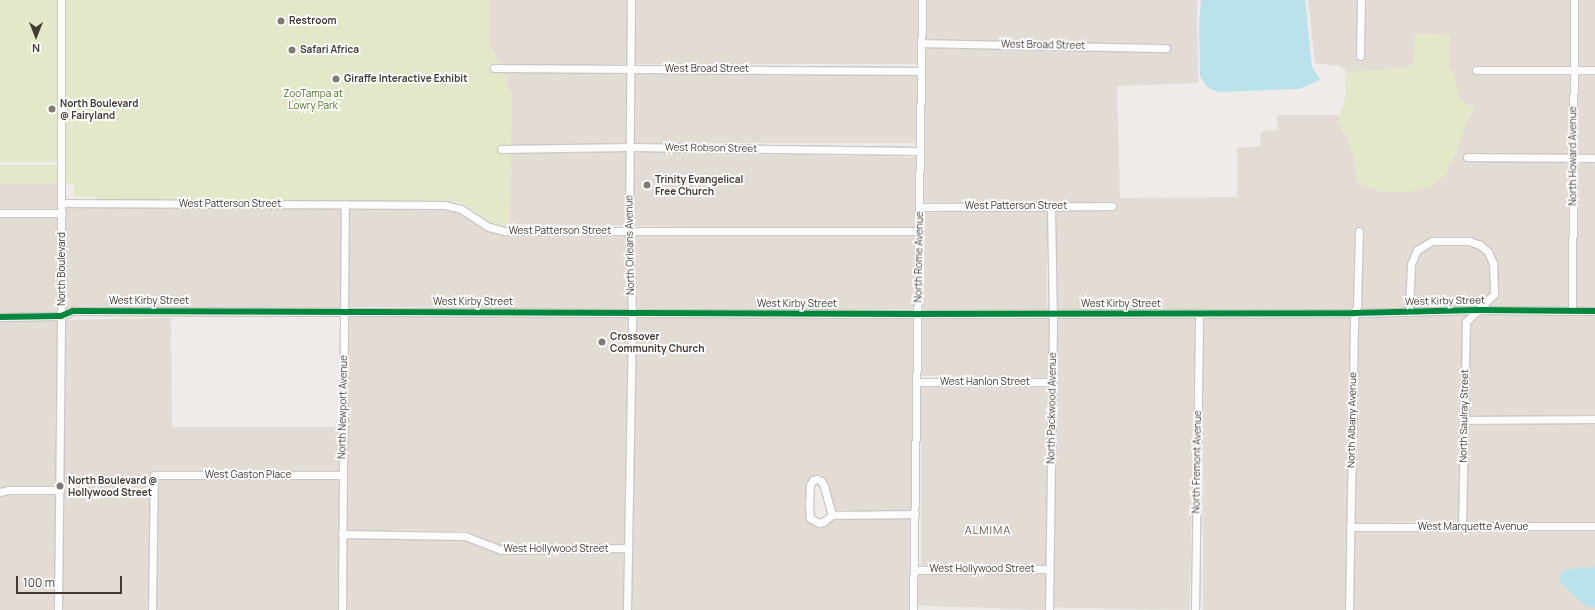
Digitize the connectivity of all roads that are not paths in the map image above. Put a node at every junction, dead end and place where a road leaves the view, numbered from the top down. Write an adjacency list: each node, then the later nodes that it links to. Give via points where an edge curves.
1 (62, 0): 21 (street, North Boulevard)
2 (631, 0): 10 (street, North Orleans Avenue)
3 (922, 0): 6 (street, North Rome Avenue)
4 (1361, 0): 8 (street)
5 (1574, 0): 13 (street, North Howard Avenue)
6 (921, 43): 7 (street, West Broad Street); 11 (street, North Rome Avenue)
7 (1166, 48)
8 (1360, 56)
9 (494, 68): 10 (street, West Broad Street)
10 (631, 68): 11 (street, West Broad Street); 15 (street, North Orleans Avenue)
11 (921, 70): 17 (street, North Rome Avenue)
12 (1476, 70): 13 (street)
13 (1574, 70): 14 (street); 19 (street, North Howard Avenue)
14 (1595, 70)
15 (630, 147): 16 (street, West Robson Street); 17 (street, West Robson Street); 28 (street, North Orleans Avenue)
16 (502, 149)
17 (920, 151): 23 (street, North Rome Avenue)
18 (1467, 157): 19 (street)
19 (1573, 158): 20 (street); 32 (street, North Howard Avenue)
20 (1595, 158)
21 (62, 203): 22 (street, West Patterson Street); 27 (street, North Boulevard)
22 (345, 204): 28 (street, West Patterson Street, via 450,206 466,212 489,227 504,231); 34 (street, North Newport Avenue)
23 (920, 206): 24 (street, West Patterson Street); 29 (street, North Rome Avenue)
24 (1051, 206): 25 (street, West Patterson Street); 40 (street, North Packwood Avenue)
25 (1112, 206)
26 (0, 213): 27 (street)
27 (62, 213): 41 (street, North Boulevard)
28 (628, 230): 29 (street, West Patterson Street); 36 (street, North Orleans Avenue)
29 (920, 231): 39 (street, North Rome Avenue)
30 (1359, 231): 38 (street, North Albany Avenue, via 1357,306)
31 (1478, 310): 32 (street, West Kirby Street); 35 (street, West Kirby Street); 35 (street, via 1494,294 1493,263 1488,252 1470,241 1432,241 1417,250 1411,264); 46 (street, North Saulray Street, via 1466,322)
32 (1572, 311): 33 (street, West Kirby Street)
33 (1595, 311)
34 (344, 312): 36 (street, West Kirby Street); 41 (street, West Kirby Street, via 72,311); 47 (street, North Newport Avenue)
35 (1409, 312): 38 (street, West Kirby Street)
36 (632, 313): 39 (street, West Kirby Street); 56 (street, North Orleans Avenue)
37 (1199, 313): 38 (street, West Kirby Street); 40 (street, West Kirby Street); 65 (street, North Fremont Avenue)
38 (1354, 313): 53 (street, North Albany Avenue)
39 (918, 314): 40 (street, West Kirby Street); 43 (street, North Rome Avenue)
40 (1053, 314): 44 (street, North Packwood Avenue)
41 (62, 316): 42 (street, West Kirby Street); 48 (street, North Boulevard)
42 (0, 317)
43 (917, 382): 44 (street, West Hanlon Street); 50 (street, North Rome Avenue)
44 (1052, 382): 57 (street, North Packwood Avenue)
45 (1595, 419): 46 (street)
46 (1464, 420): 54 (street, North Saulray Street)
47 (343, 475): 55 (street, North Newport Avenue); 60 (street, West Gaston Place, via 154,475)
48 (60, 490): 49 (street); 59 (street, North Boulevard)
49 (0, 492)
50 (915, 514): 51 (street); 58 (street, North Rome Avenue)
51 (832, 515): 51 (street, via 823,522 816,522 810,518 809,489 813,480 818,479 822,483)
52 (1595, 526): 54 (street, West Marquette Avenue)
53 (1350, 527): 54 (street, West Marquette Avenue); 66 (street, North Albany Avenue)
54 (1462, 527)
55 (342, 534): 56 (street, West Hollywood Street, via 465,536 501,550); 61 (street, North Newport Avenue)
56 (628, 548): 62 (street, North Orleans Avenue)
57 (1049, 569): 58 (street, West Hollywood Street); 64 (street, North Packwood Avenue)
58 (914, 570): 63 (street, North Rome Avenue)
59 (58, 610)
60 (152, 610)
61 (342, 610)
62 (627, 610)
63 (913, 610)
64 (1049, 610)
65 (1196, 610)
66 (1349, 610)

